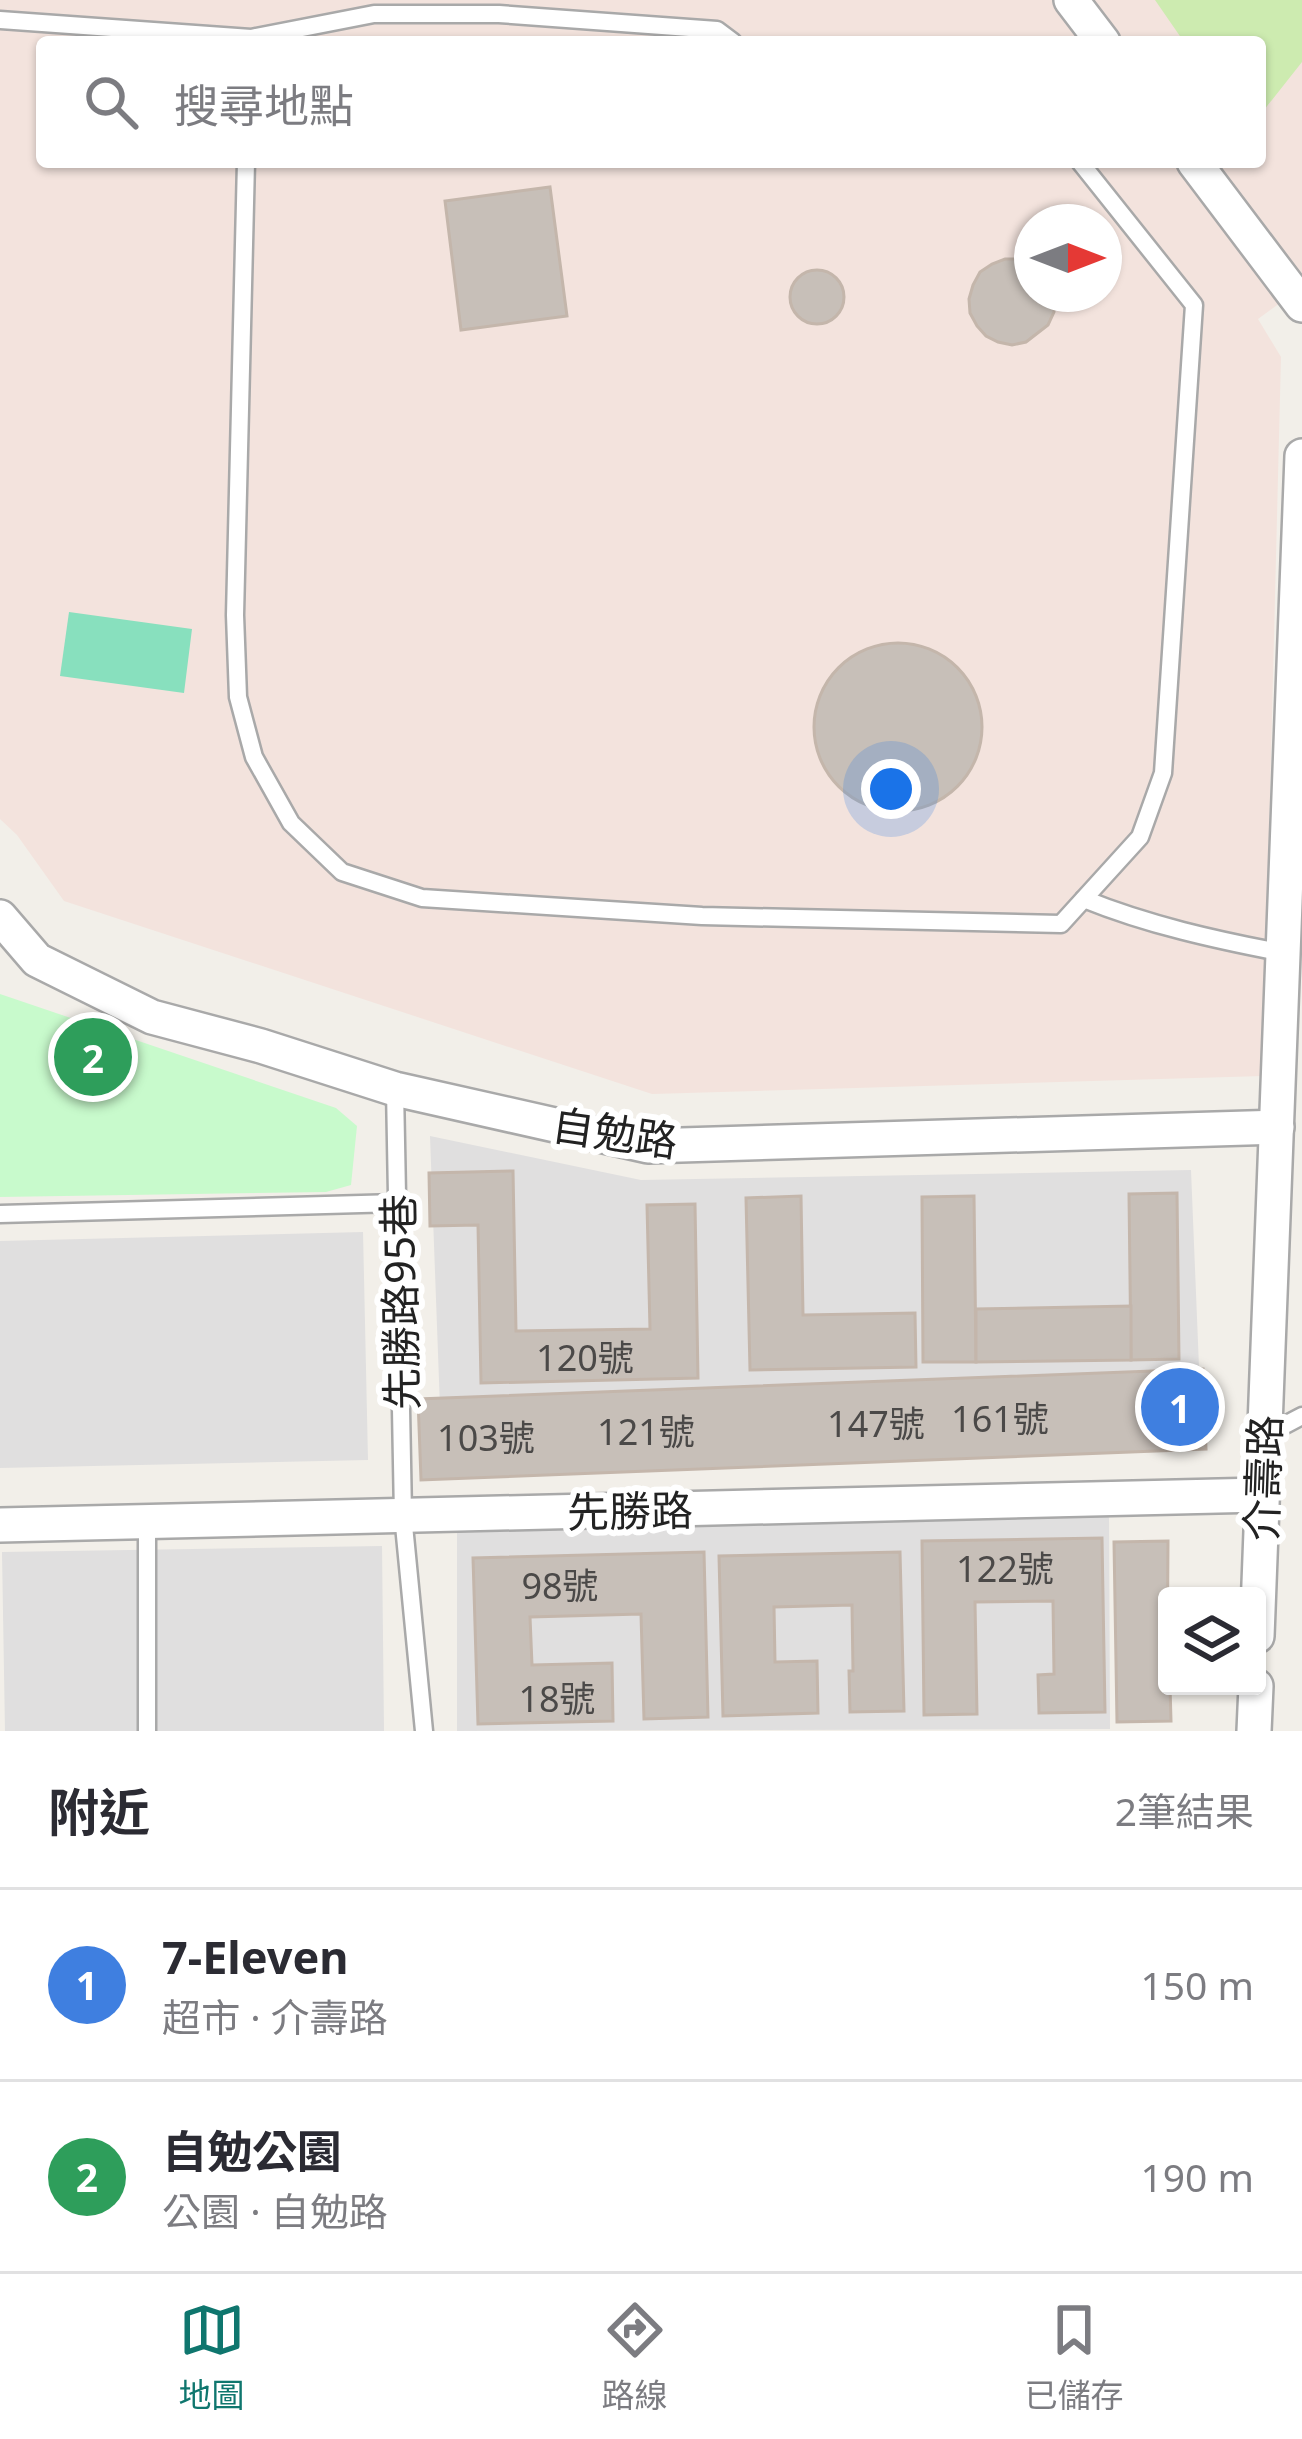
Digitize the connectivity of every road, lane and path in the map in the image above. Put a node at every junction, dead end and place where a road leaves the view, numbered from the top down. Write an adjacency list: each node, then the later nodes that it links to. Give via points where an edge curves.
1 (1071, 0): 6 (street)
2 (0, 20): 3 (lane)
3 (201, 36)
4 (270, 36): 5 (lane, via 374,14 499,14)
5 (725, 36)
6 (1098, 36)
7 (246, 168): 12 (lane, via 238,697 254,757 291,823 342,872 422,898 702,916 1061,924)
8 (1085, 168): 12 (lane, via 1194,305 1163,773 1140,837)
9 (1199, 168): 10 (street)
10 (1302, 305)
11 (1302, 456): 14 (street, 介壽路)
12 (1084, 899): 14 (lane)
13 (0, 917): 15 (street, 自勉路, via 37,960 152,1017)
14 (1284, 953): 16 (street, 介壽路)
15 (395, 1089): 16 (street, 自勉路, via 648,1146); 17 (lane, 先勝路95巷)
16 (1277, 1127): 20 (street, 介壽路)
17 (397, 1203): 18 (lane); 22 (lane, 先勝路95巷)
18 (0, 1214)
19 (1302, 1416): 20 (lane)
20 (1264, 1436): 21 (street, 介壽路)
21 (1261, 1495): 22 (street, 先勝路); 25 (street, 介壽路)
22 (403, 1515): 23 (street, 先勝路); 28 (lane, 先勝路95巷)
23 (147, 1522): 24 (street, 先勝路); 27 (lane)
24 (0, 1525)
25 (1258, 1587)
26 (1256, 1695): 29 (street)
27 (147, 1731)
28 (424, 1731)
29 (1255, 1731)

